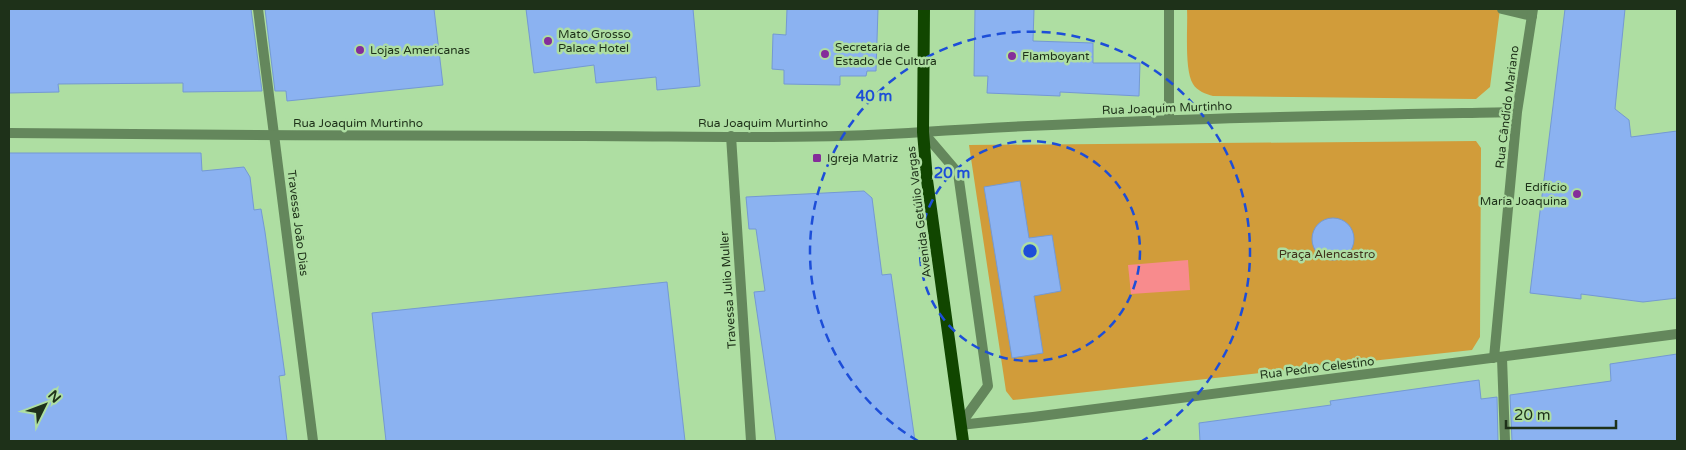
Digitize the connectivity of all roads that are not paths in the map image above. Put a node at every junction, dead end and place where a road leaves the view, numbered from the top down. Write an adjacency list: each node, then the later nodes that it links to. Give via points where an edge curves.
1 (258, 9): 10 (street, Travessa João Dias)
2 (924, 9): 8 (main road, Avenida Getúlio Vargas)
3 (1169, 9): 7 (street)
4 (1502, 9): 5 (street)
5 (1532, 12): 6 (street, Rua Cândido Mariano)
6 (1517, 112): 7 (street, Rua Joaquim Murtinho); 13 (street, Rua Cândido Mariano)
7 (1169, 120): 8 (street, Rua Joaquim Murtinho)
8 (923, 132): 11 (street, Rua Joaquim Murtinho, via 872,136); 14 (main road, Avenida Getúlio Vargas); 14 (street, via 958,173 988,386)
9 (9, 133): 10 (street, Rua Joaquim Murtinho)
10 (274, 136): 11 (street, Rua Joaquim Murtinho); 15 (street, Travessa João Dias)
11 (731, 136): 16 (street, Travessa Julio Muller)
12 (1677, 334): 13 (street, Rua Pedro Celestino)
13 (1498, 358): 14 (street, Rua Pedro Celestino); 18 (street, Rua Cândido Mariano)
14 (960, 425): 17 (main road, Avenida Getúlio Vargas)
15 (312, 441)
16 (751, 441)
17 (962, 441)
18 (1505, 441)

